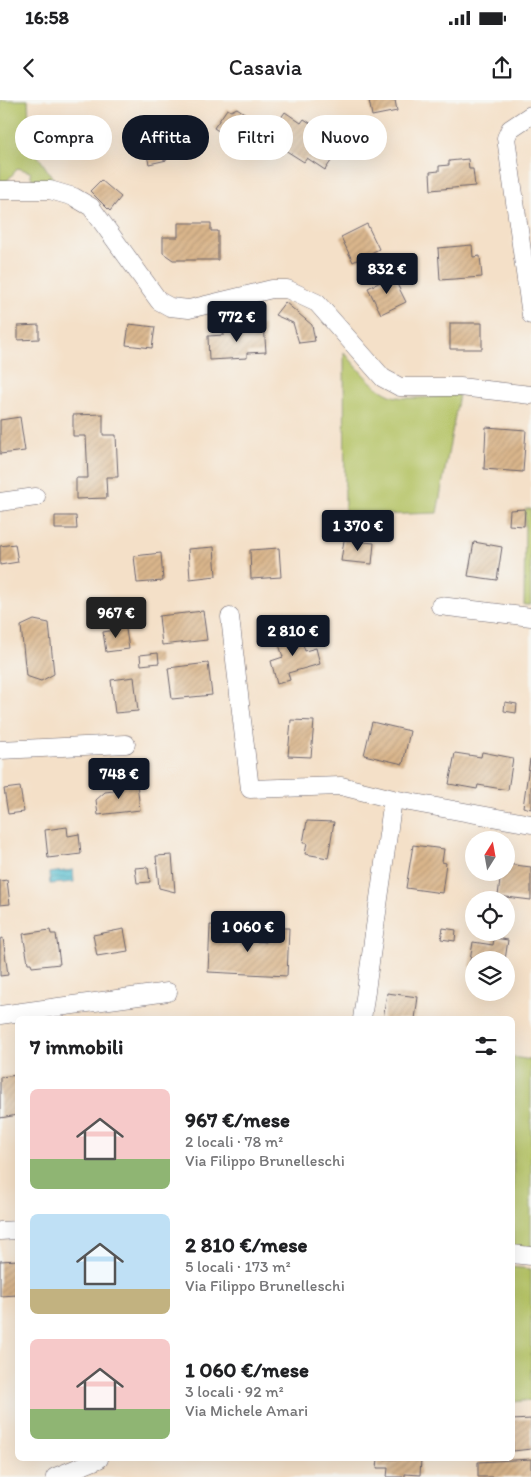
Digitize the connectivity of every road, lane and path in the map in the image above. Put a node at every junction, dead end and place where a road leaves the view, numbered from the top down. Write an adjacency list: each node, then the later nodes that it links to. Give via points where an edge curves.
1 (531, 115): 3 (street, via 510,129 506,138)
2 (0, 190): 4 (street, via 50,190 74,197 91,207 159,301 170,307 189,309 272,289 287,289 317,302 363,358 383,378 400,387 460,387)
3 (531, 315)
4 (531, 395)
5 (36, 497): 6 (street)
6 (0, 502)
7 (440, 606): 9 (street)
8 (230, 617): 12 (street, via 250,789 341,786)
9 (531, 617)
10 (126, 744): 11 (street)
11 (0, 750)
12 (393, 799): 13 (street); 16 (street)
13 (531, 824)
14 (168, 992): 15 (street)
15 (0, 1015)
16 (362, 1016)
17 (15, 1230): 18 (street)
18 (0, 1231)
19 (515, 1254): 20 (street)
20 (531, 1256)
21 (94, 1461): 22 (street)
22 (55, 1477)

